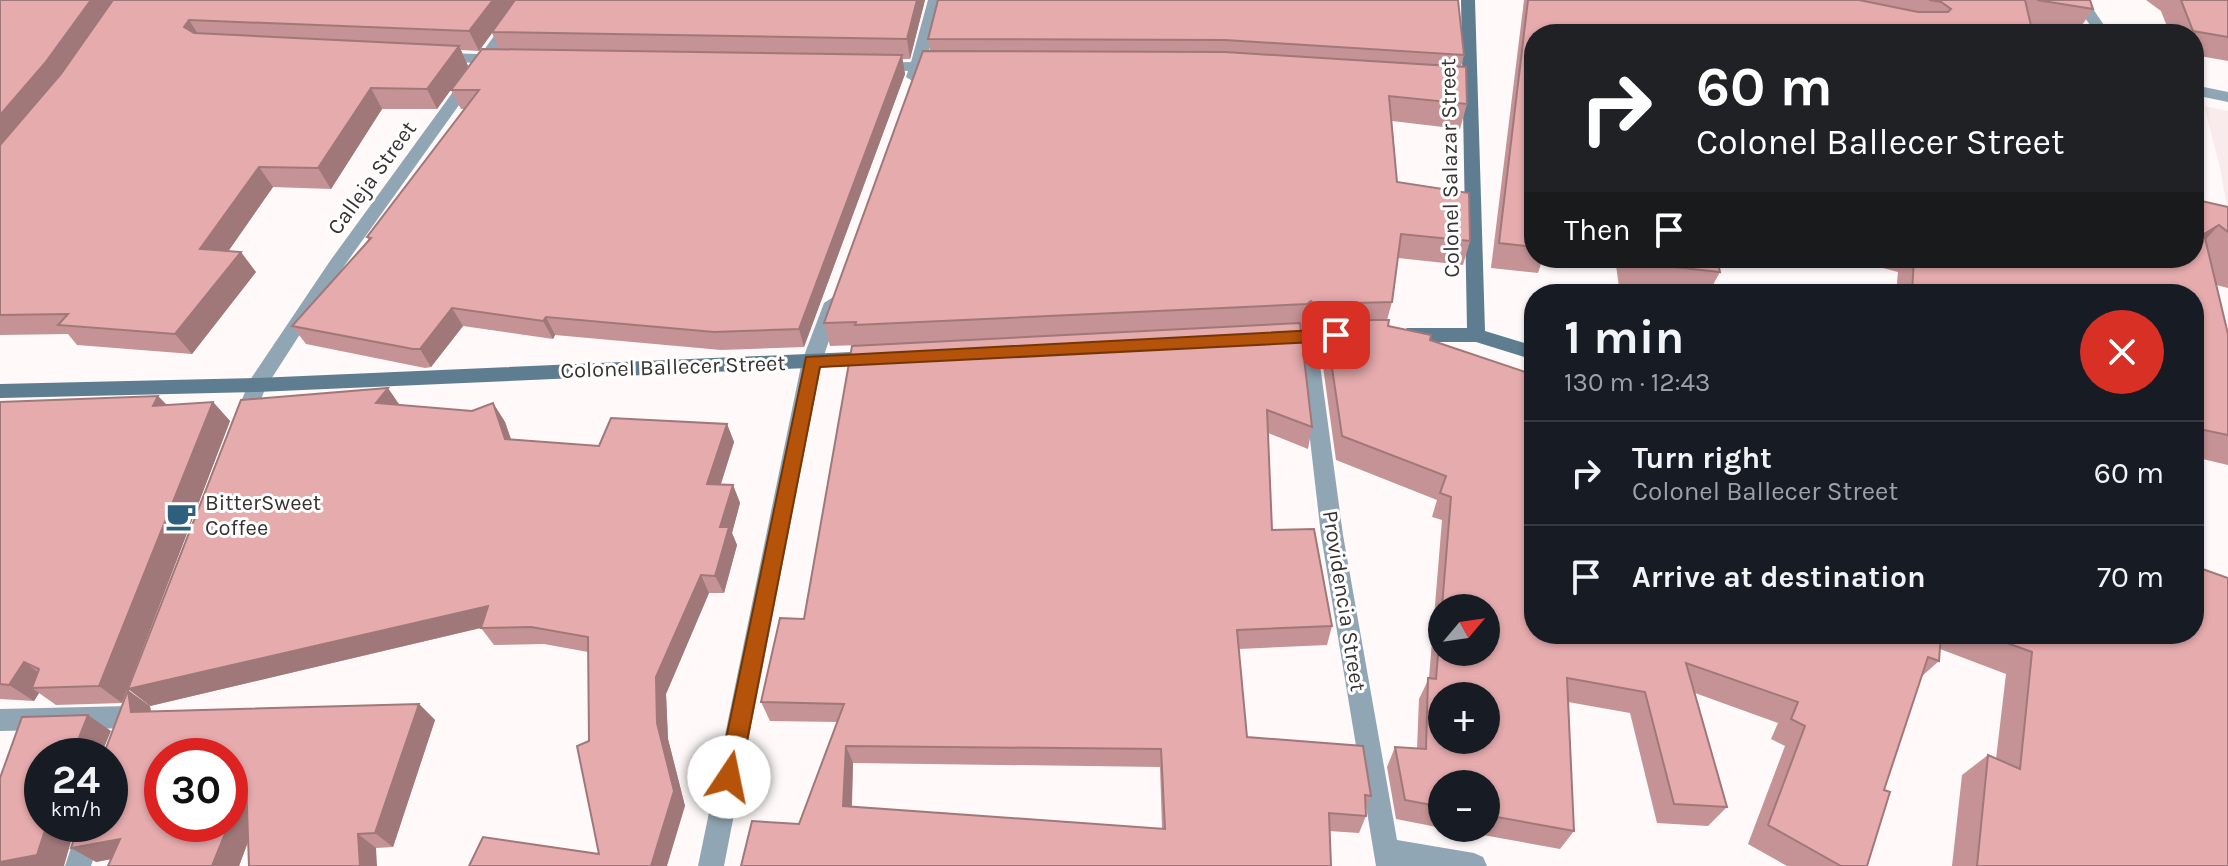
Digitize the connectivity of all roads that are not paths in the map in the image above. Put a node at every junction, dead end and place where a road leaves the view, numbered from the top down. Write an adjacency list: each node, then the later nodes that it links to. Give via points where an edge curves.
1 (527, 0): 7 (street, Calleja Street)
2 (935, 0): 10 (street)
3 (1468, 0): 17 (street, Colonel Salazar Street, via 1462,84)
4 (2080, 0): 5 (street)
5 (2096, 24)
6 (424, 56): 7 (street)
7 (486, 59): 8 (street); 22 (street, Calleja Street, via 336,265)
8 (518, 59)
9 (854, 65): 10 (street)
10 (918, 67): 11 (street); 13 (street)
11 (964, 67)
12 (2204, 92): 14 (street)
13 (907, 96)
14 (2228, 97)
15 (839, 288): 21 (street)
16 (1307, 335): 17 (street); 18 (street); 28 (street, Providencia Street, via 1332,535)
17 (1476, 335): 19 (street)
18 (1261, 337)
19 (1524, 350)
20 (890, 357): 21 (street, Colonel Ballecer Street)
21 (812, 361): 22 (street, Colonel Ballecer Street); 30 (street)
22 (257, 385): 23 (street, Colonel Ballecer Street); 24 (street, Calleja Street)
23 (0, 391)
24 (235, 443)
25 (0, 720): 26 (street, via 132,710)
26 (122, 738)
27 (86, 842): 29 (street)
28 (1388, 858): 31 (street)
29 (78, 866)
30 (711, 866)
31 (1474, 866)

